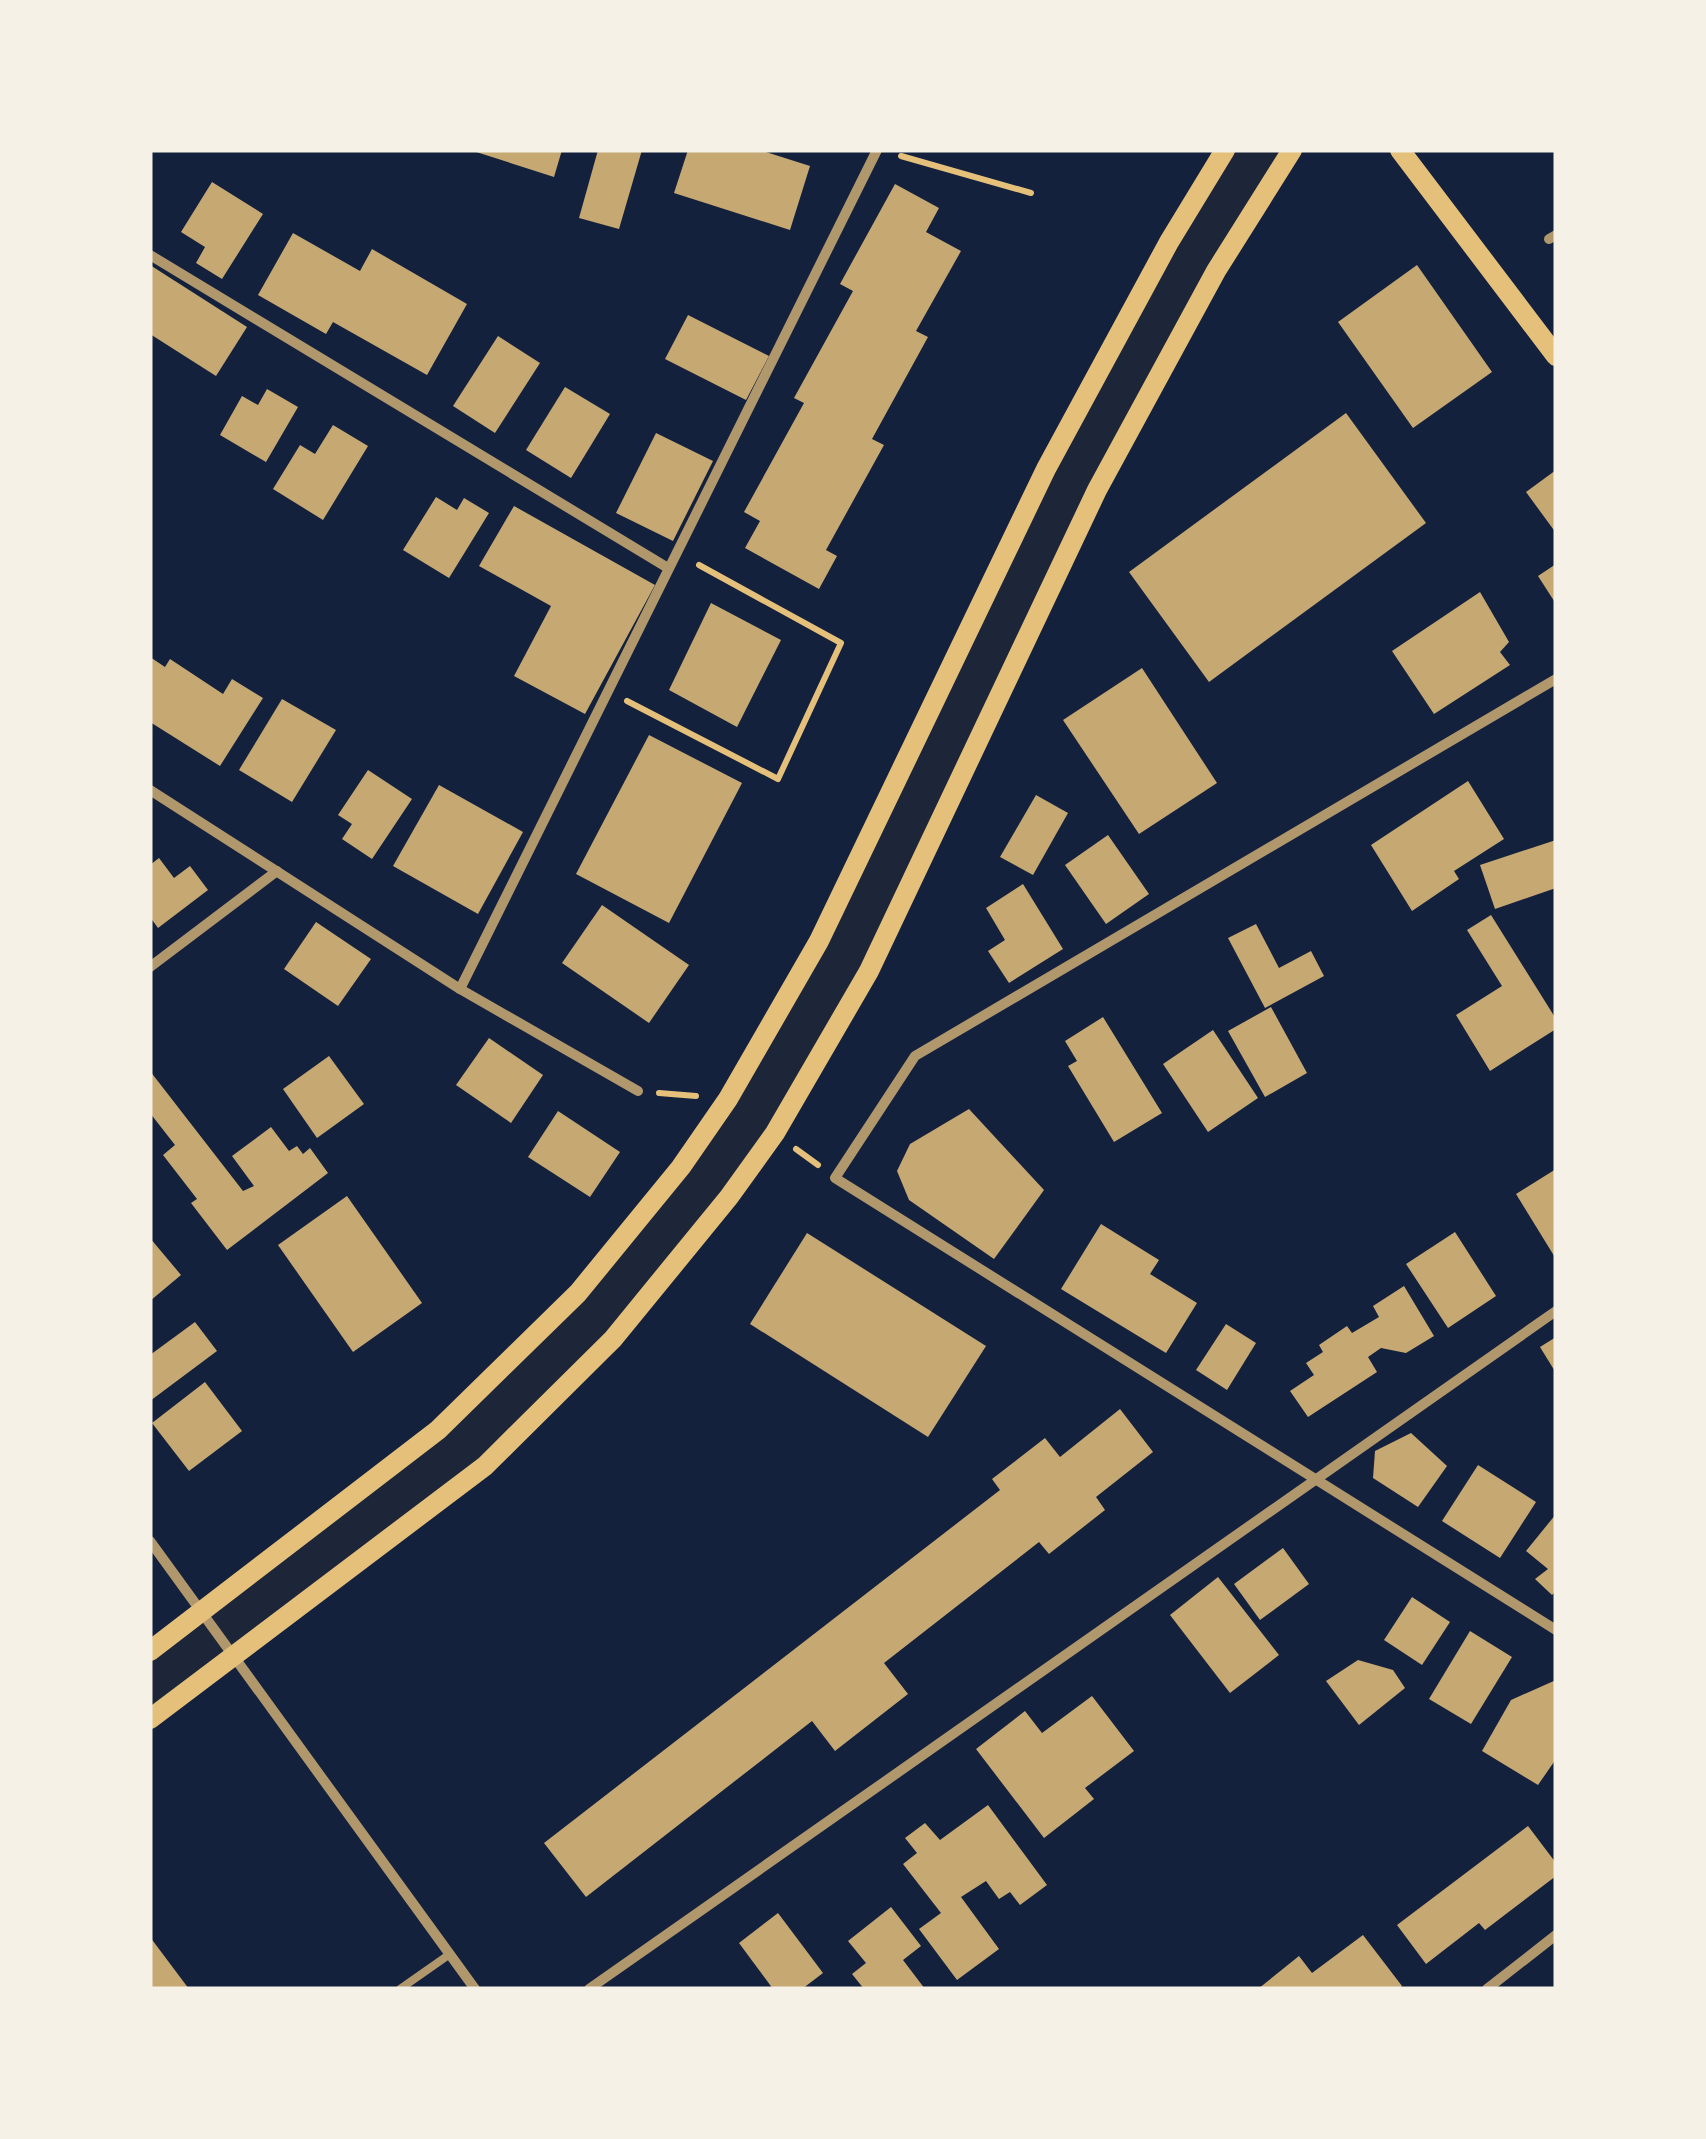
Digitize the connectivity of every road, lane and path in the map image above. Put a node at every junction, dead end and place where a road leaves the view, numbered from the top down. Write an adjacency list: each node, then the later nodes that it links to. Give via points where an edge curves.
1 (877, 150): 9 (street)
2 (1225, 150): 18 (main road, via 1046,468 819,941)
3 (1292, 150): 19 (main road, via 1216,271 1098,490 869,971)
4 (1400, 150): 8 (main road)
5 (899, 156): 6 (path)
6 (1031, 193)
7 (150, 255): 10 (street)
8 (1556, 356)
9 (677, 553): 10 (street); 12 (path, via 841,643 778,779)
10 (668, 568): 12 (street)
11 (1556, 679): 20 (street, via 915,1056)
12 (608, 692): 16 (street)
13 (150, 790): 14 (street)
14 (277, 871): 15 (street); 16 (street)
15 (150, 967)
16 (460, 988): 17 (street)
17 (638, 1091): 18 (path)
18 (728, 1099): 24 (main road, via 578,1293 438,1430)
19 (774, 1133): 20 (path); 27 (main road, via 613,1339 485,1466)
20 (835, 1178): 22 (street)
21 (1556, 1312): 22 (street)
22 (1316, 1480): 25 (street); 33 (street)
23 (150, 1541): 24 (street)
24 (202, 1613): 26 (main road); 27 (street)
25 (1556, 1630)
26 (150, 1651)
27 (234, 1657): 28 (main road); 30 (street)
28 (150, 1718)
29 (1556, 1935): 34 (street)
30 (450, 1954): 31 (lane); 32 (street)
31 (400, 1989)
32 (475, 1989)
33 (588, 1989)
34 (1487, 1989)

